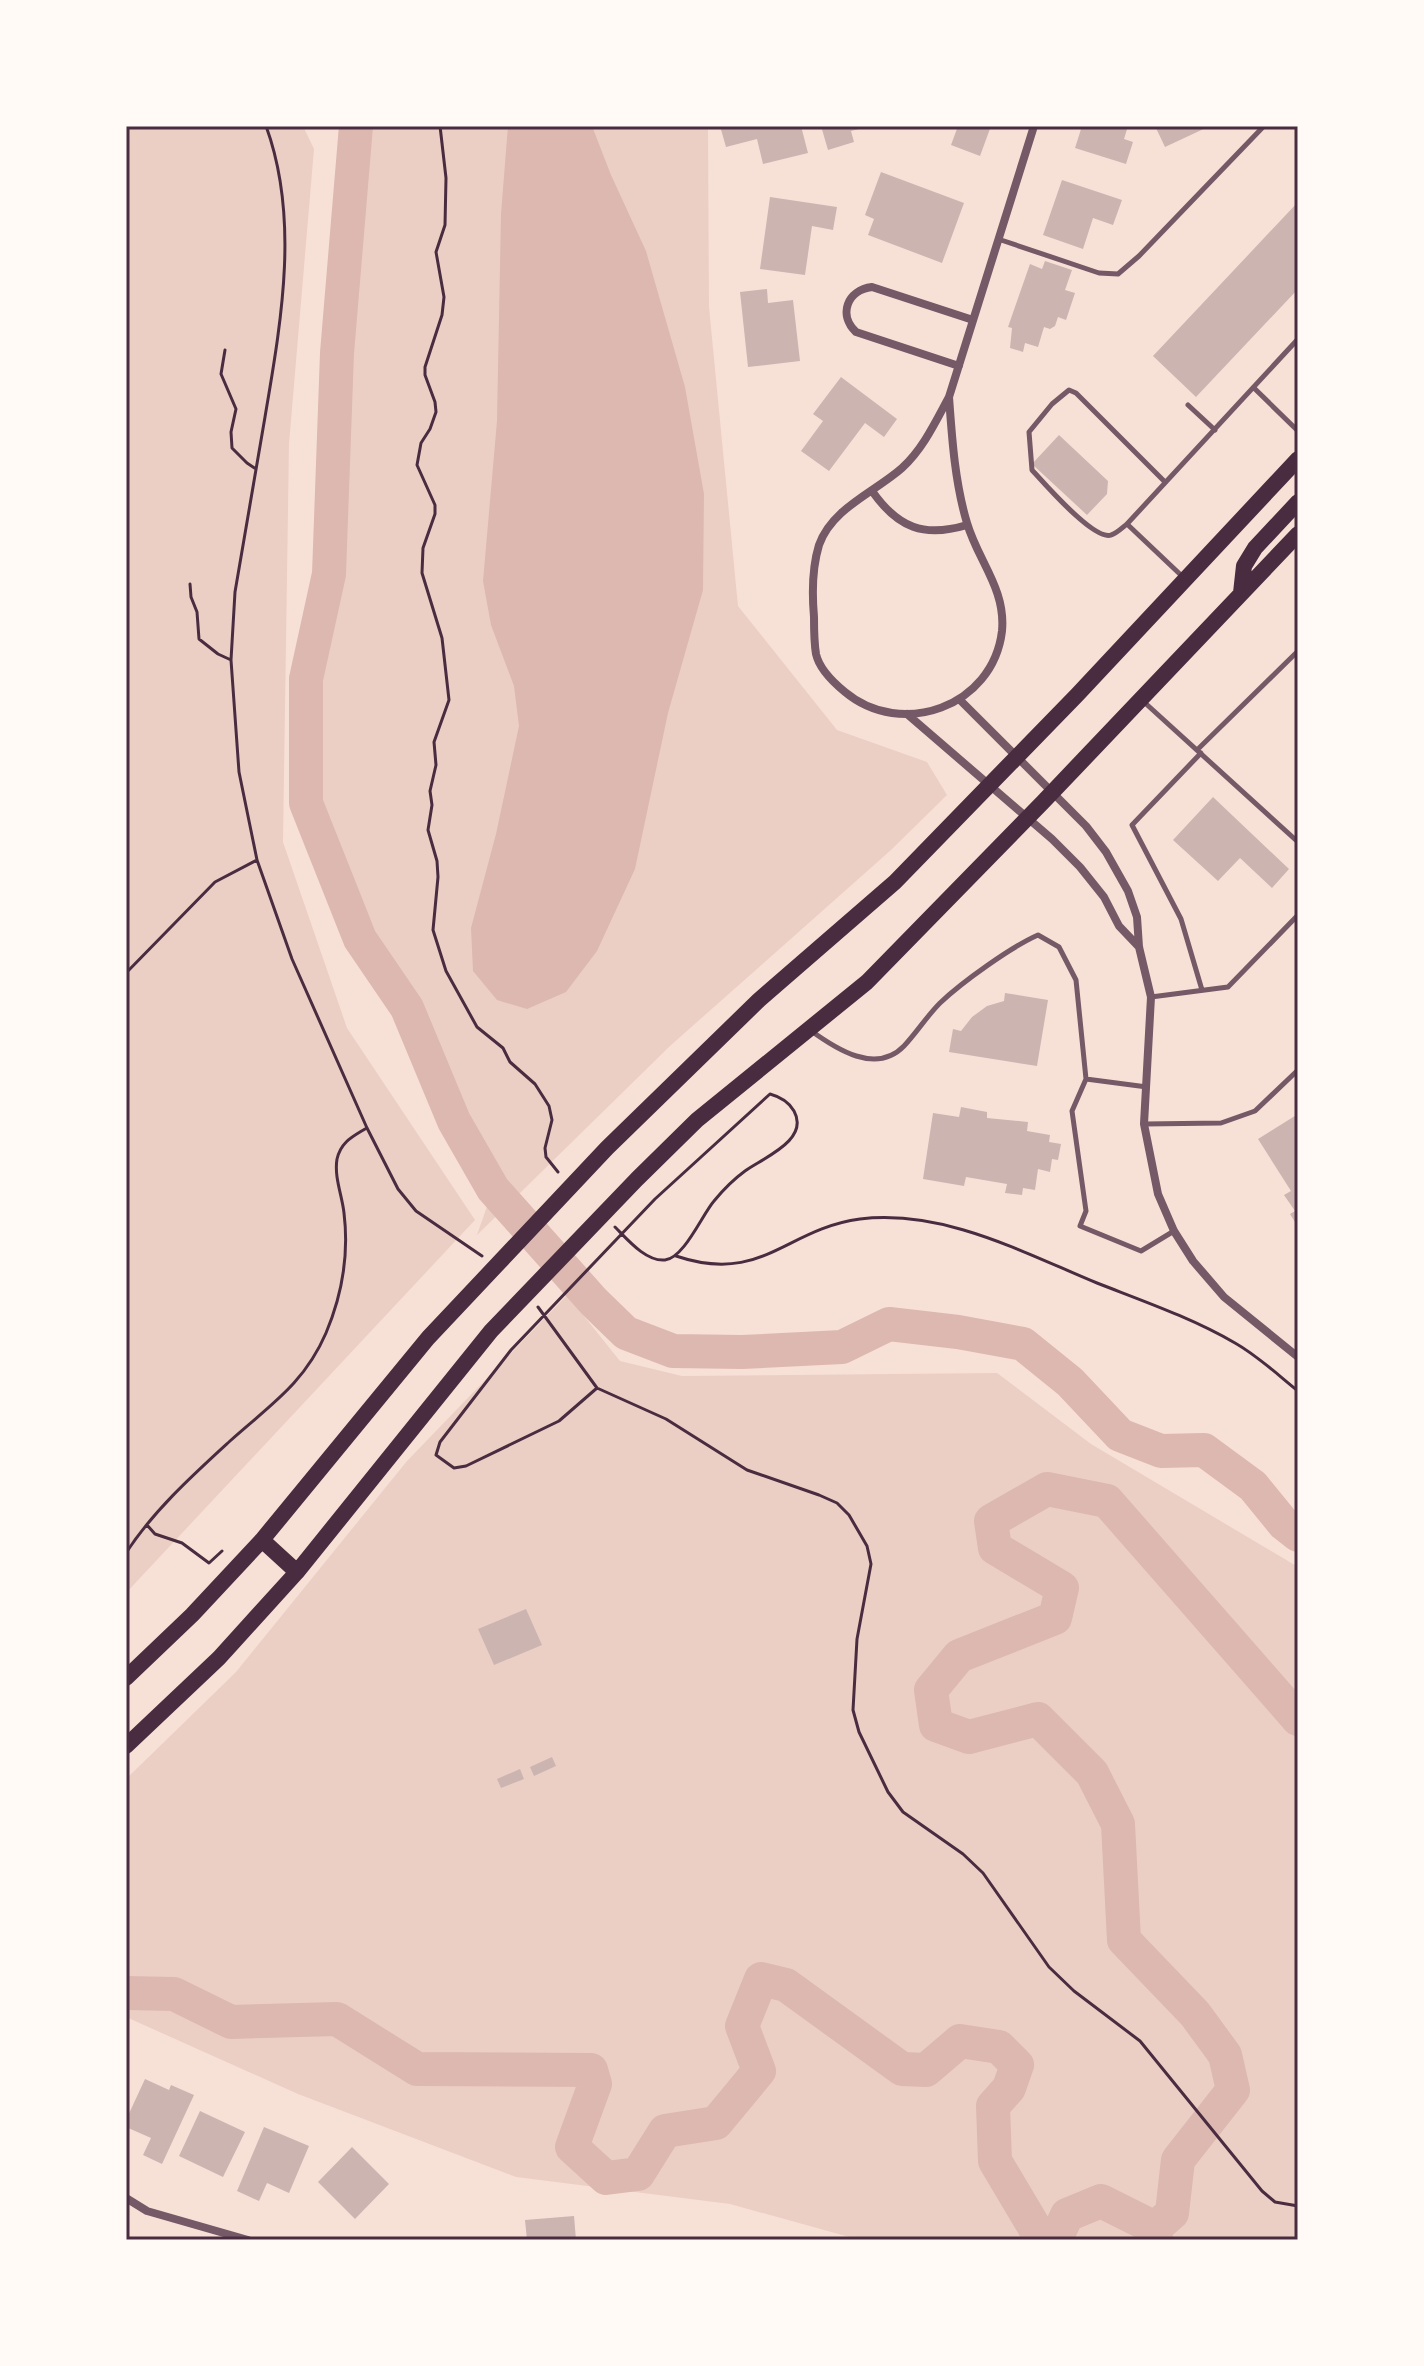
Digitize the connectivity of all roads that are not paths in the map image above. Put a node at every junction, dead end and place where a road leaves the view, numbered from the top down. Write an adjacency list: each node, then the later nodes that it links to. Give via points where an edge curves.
1 (1034, 126): 3 (street)
2 (1264, 126): 3 (lane, via 1118,274 1099,273)
3 (998, 239): 4 (street)
4 (973, 320): 6 (street); 6 (street, via 872,287 857,291 847,304 847,320 856,332)
5 (1298, 339): 7 (lane)
6 (959, 366): 8 (street)
7 (1254, 388): 10 (lane); 11 (lane)
8 (949, 397): 14 (street, via 905,466); 17 (street)
9 (1188, 405): 10 (lane)
10 (1215, 430): 13 (lane)
11 (1298, 431)
12 (1298, 459): 19 (main road)
13 (1165, 482): 16 (lane); 16 (lane, via 1076,393 1069,390 1052,404 1029,432 1032,470 1100,535 1112,535)
14 (872, 491): 17 (street, via 885,510 924,531); 24 (street, via 852,503 820,543 812,598 816,656 833,683 858,703 887,714)
15 (1298, 502): 20 (main road, via 1255,548 1244,566)
16 (1127, 524): 19 (lane)
17 (967, 525): 22 (street, via 1001,601 1002,632 993,662)
18 (1298, 534): 20 (main road)
19 (1185, 579): 26 (main road)
20 (1241, 593): 23 (main road)
21 (1298, 651): 25 (lane)
22 (959, 699): 24 (street, via 919,715); 26 (street)
23 (1141, 699): 25 (lane); 28 (main road)
24 (907, 714): 27 (street)
25 (1199, 752): 30 (lane); 33 (lane, via 1132,825 1181,919)
26 (1016, 758): 27 (main road); 28 (street)
27 (989, 785): 29 (street); 42 (main road, via 895,882 759,1000 607,1148 460,1302)
28 (1052, 793): 29 (main road); 32 (street, via 1106,852 1128,891)
29 (1027, 819): 32 (street, via 1080,867); 35 (main road, via 867,982)
30 (1298, 842)
31 (1298, 915): 33 (lane, via 1228,987)
32 (1139, 947): 34 (street)
33 (1202, 990): 34 (lane)
34 (1151, 997): 38 (street)
35 (809, 1029): 37 (lane, via 863,1059 893,1055 943,1000 1038,935 1059,947 1076,980); 43 (main road, via 697,1120 491,1331)
36 (1298, 1070): 39 (lane, via 1255,1111 1221,1123)
37 (1086, 1079): 38 (lane); 40 (lane, via 1072,1111 1086,1211 1080,1226 1141,1251)
38 (1147, 1087): 39 (street)
39 (1144, 1124): 40 (street, via 1158,1194)
40 (1174, 1231): 41 (street, via 1224,1297)
41 (1298, 1357)
42 (262, 1540): 43 (main road); 44 (main road)
43 (297, 1572): 45 (main road, via 219,1658)
44 (126, 1678)
45 (126, 1746)
46 (126, 2198): 47 (street, via 147,2211)
47 (248, 2240)

